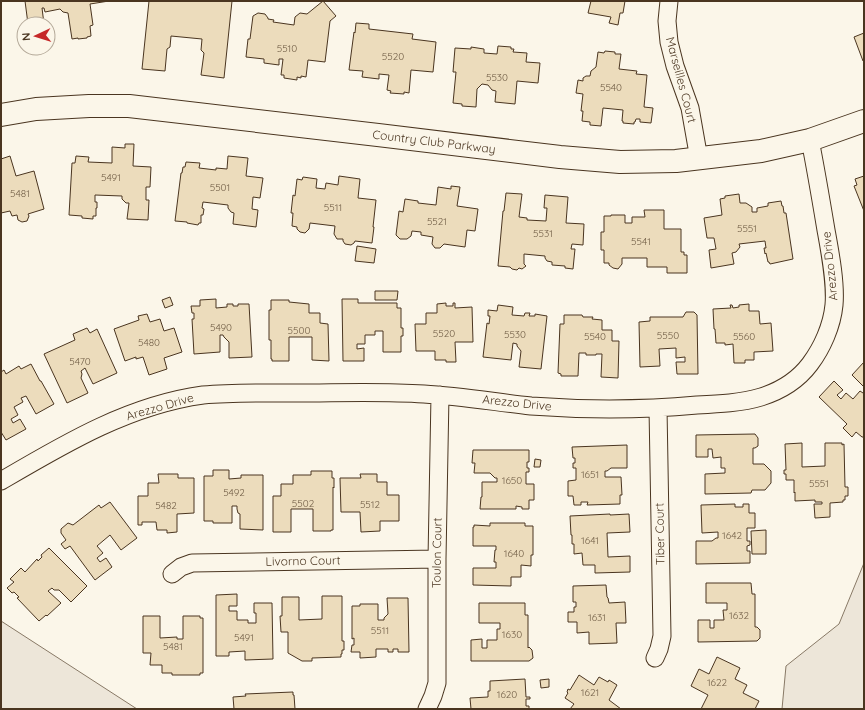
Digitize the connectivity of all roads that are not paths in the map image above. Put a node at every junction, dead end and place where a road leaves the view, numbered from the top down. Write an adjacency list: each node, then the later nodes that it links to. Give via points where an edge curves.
1 (669, 1): 5 (street, Marseilles Court, via 669,42 690,108)
2 (1, 115): 5 (street, Country Club Parkway, via 36,109 129,106 560,158 620,162)
3 (864, 121): 4 (street, Country Club Parkway)
4 (810, 140): 5 (street, Country Club Parkway, via 761,151); 7 (street, Arezzo Drive, via 834,291 831,321 818,353 794,380 761,397 737,402)
5 (699, 158)
6 (440, 395): 7 (street, Arezzo Drive, via 530,406); 8 (street, Arezzo Drive, via 202,395 138,411 103,425); 9 (street, Toulon Court)
7 (658, 408): 11 (street, Tiber Court, via 662,630)
8 (1, 481)
9 (437, 559): 10 (street, Livorno Court, via 192,563); 12 (street, Toulon Court, via 437,683)
10 (172, 574)
11 (655, 658)
12 (427, 709)

